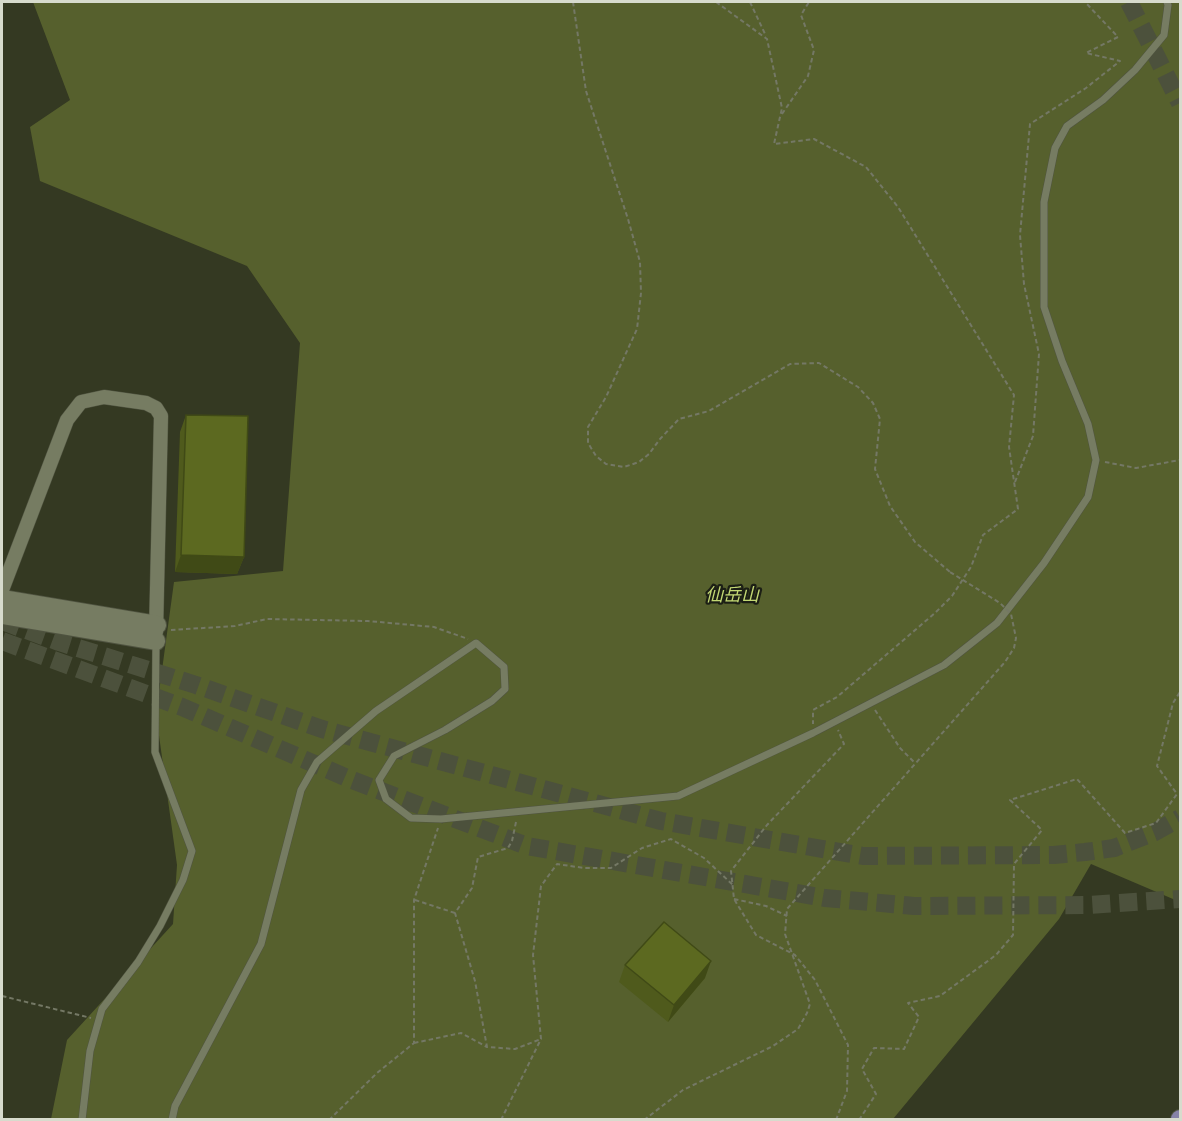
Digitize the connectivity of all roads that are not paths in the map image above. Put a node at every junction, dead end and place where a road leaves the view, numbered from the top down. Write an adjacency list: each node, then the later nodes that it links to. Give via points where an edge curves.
1 (1167, 2): 7 (lane, via 1164,35 1135,70 1067,126 1055,148 1044,202 1044,307 1088,423 1096,460 1088,497 997,623 944,665 813,733 678,796 441,819 411,818 386,799 379,780 394,756 446,730 505,689 504,667 476,643 376,711 317,762 301,790 261,945 175,1106)
2 (2, 590): 5 (street, via 67,420 81,402 105,397 146,403 161,416)
3 (2, 599): 5 (street)
4 (2, 615): 5 (street)
5 (156, 632): 6 (lane, via 155,752 192,850 183,880 160,926 102,1009 90,1051)
6 (82, 1119)
7 (172, 1119)

